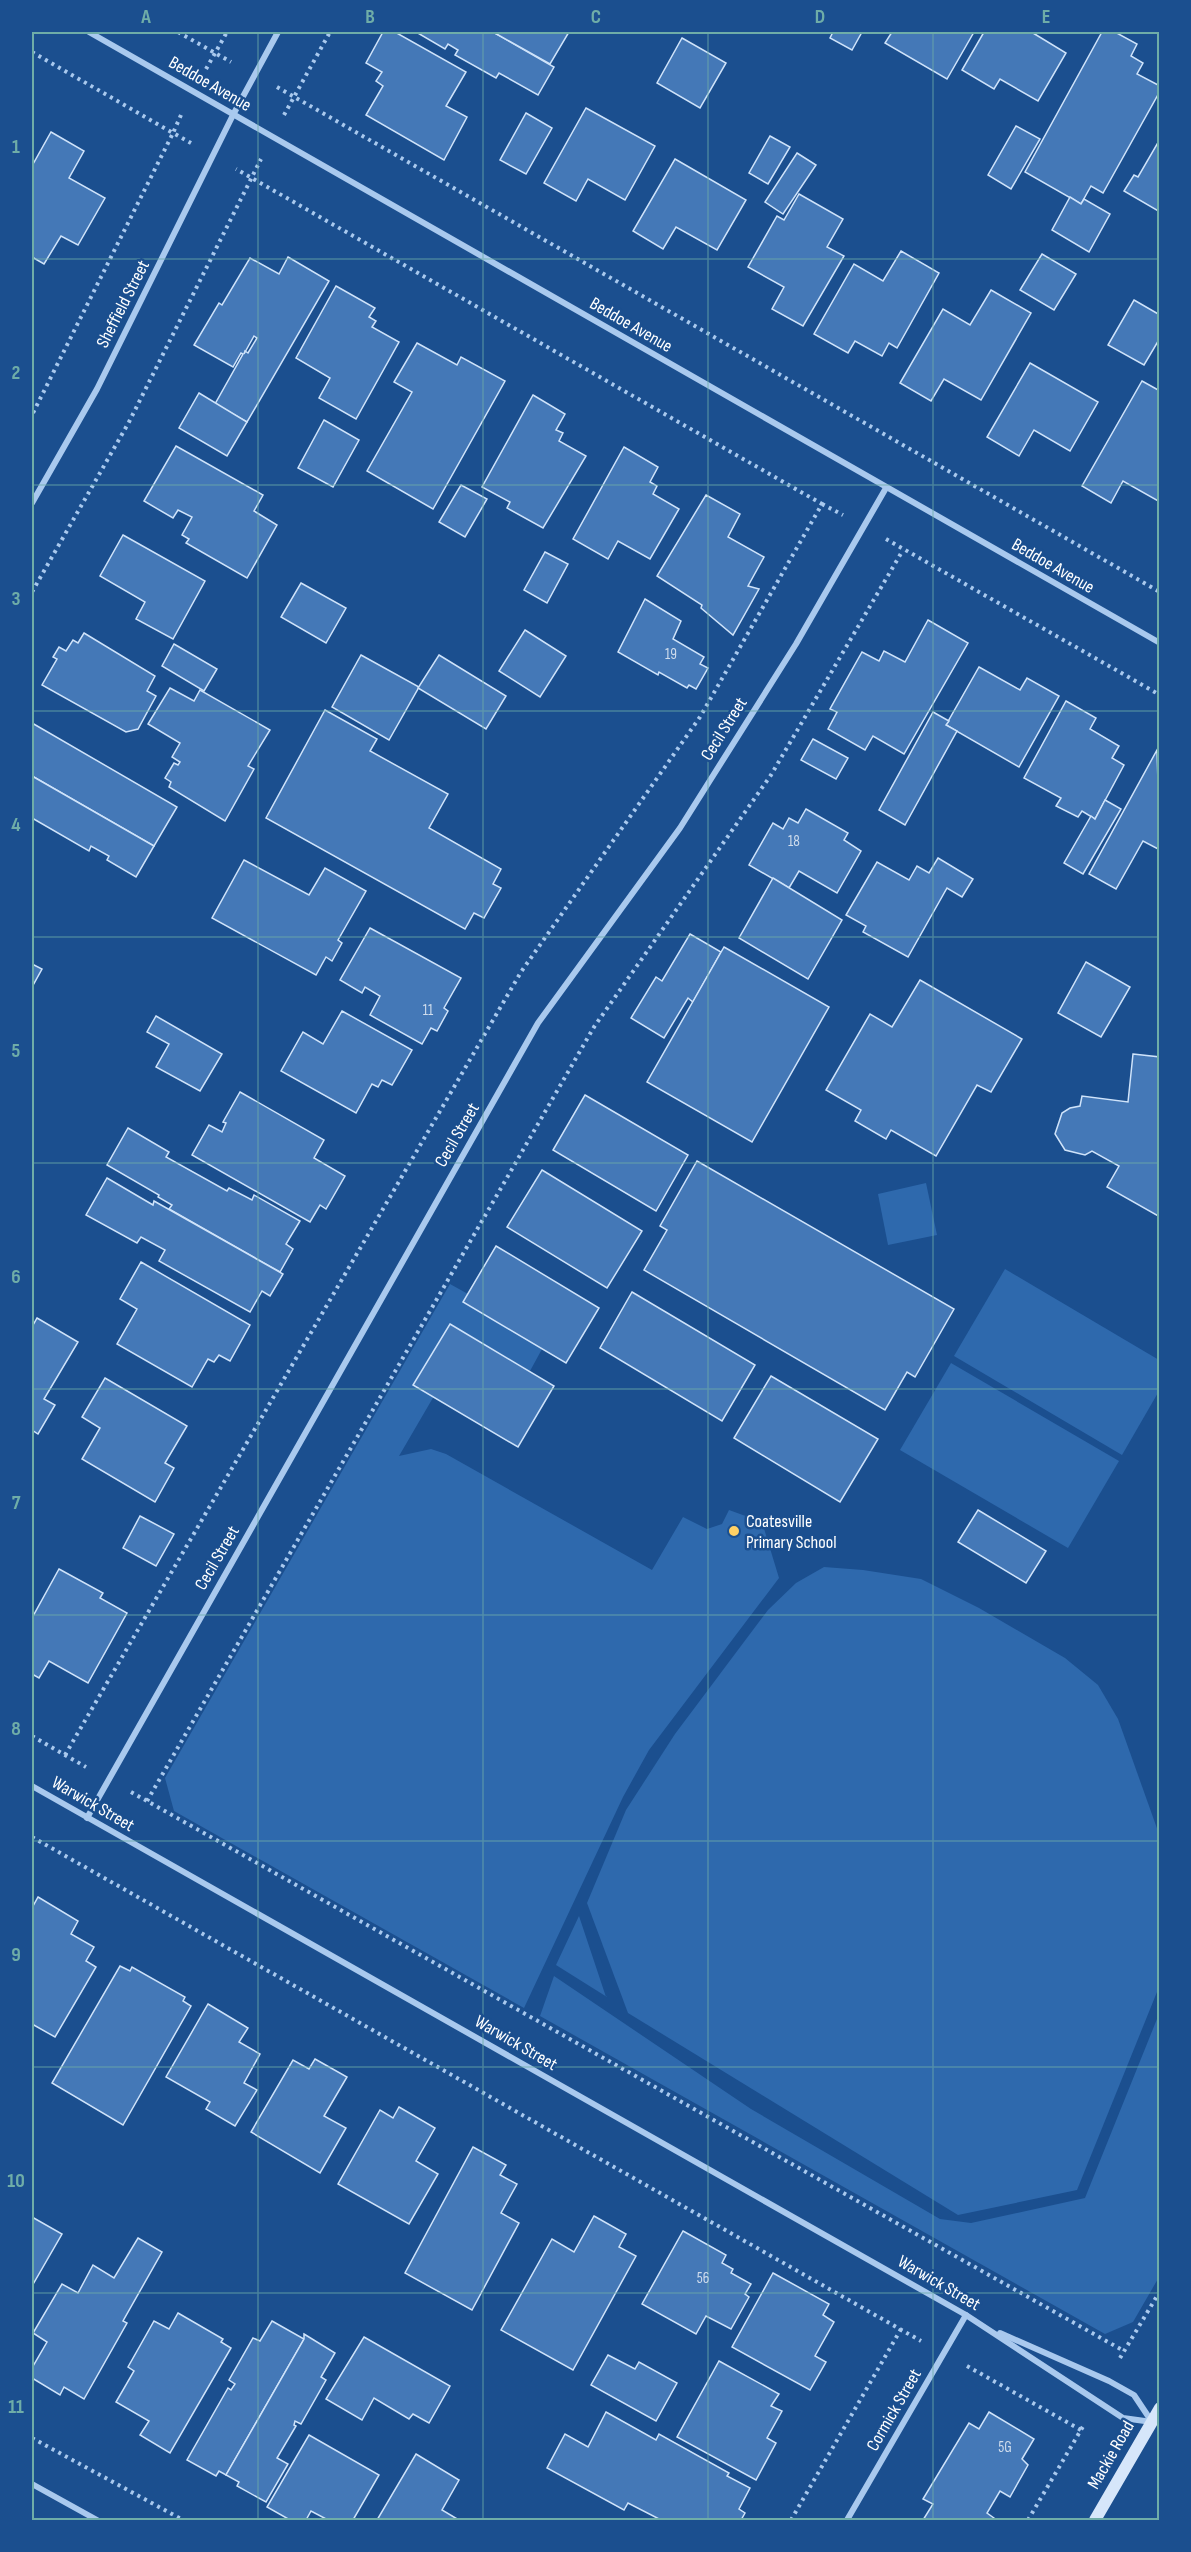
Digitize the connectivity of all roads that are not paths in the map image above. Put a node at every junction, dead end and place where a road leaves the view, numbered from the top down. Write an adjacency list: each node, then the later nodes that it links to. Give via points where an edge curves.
1 (89, 32): 3 (street, Beddoe Avenue)
2 (278, 32): 3 (street, Sheffield Street)
3 (233, 115): 4 (street, Beddoe Avenue); 5 (street, Sheffield Street, via 97,389)
4 (886, 488): 6 (street, Beddoe Avenue); 8 (street, Cecil Street, via 796,644 680,828 538,1023)
5 (32, 503)
6 (1160, 643)
7 (32, 1786): 8 (street, Warwick Street)
8 (87, 1818): 9 (street, Warwick Street)
9 (966, 2315): 10 (street, Warwick Street); 15 (street, Cormick Street)
10 (986, 2326): 12 (street, Warwick Street, via 1123,2418); 12 (street, Warwick Street, via 1134,2395)
11 (1160, 2408): 12 (street, Mackie Road)
12 (1152, 2422): 16 (street, Mackie Road)
13 (32, 2484): 14 (street)
14 (97, 2520)
15 (847, 2520)
16 (1095, 2520)

